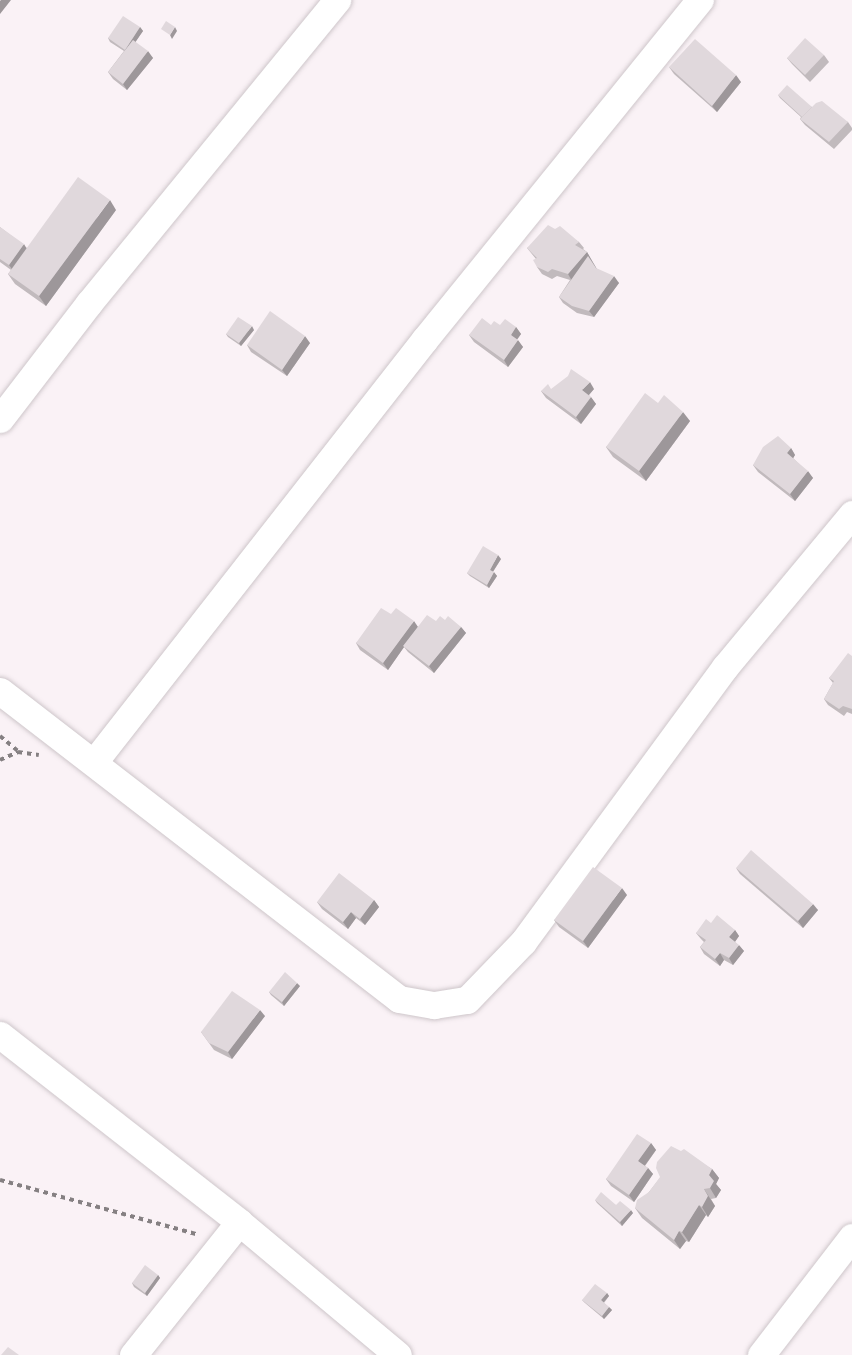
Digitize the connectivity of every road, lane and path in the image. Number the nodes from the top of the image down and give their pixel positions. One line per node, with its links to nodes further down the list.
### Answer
1 (338, 0): 3 (street)
2 (700, 0): 8 (street)
3 (0, 419)
4 (852, 514): 8 (street)
5 (0, 691): 8 (street)
6 (0, 736): 7 (path)
7 (18, 752)
8 (94, 762)
9 (0, 1035): 11 (street)
10 (0, 1180): 11 (path)
11 (232, 1232): 13 (street); 14 (street)
12 (852, 1237): 15 (street)
13 (133, 1355)
14 (398, 1355)
15 (761, 1355)

